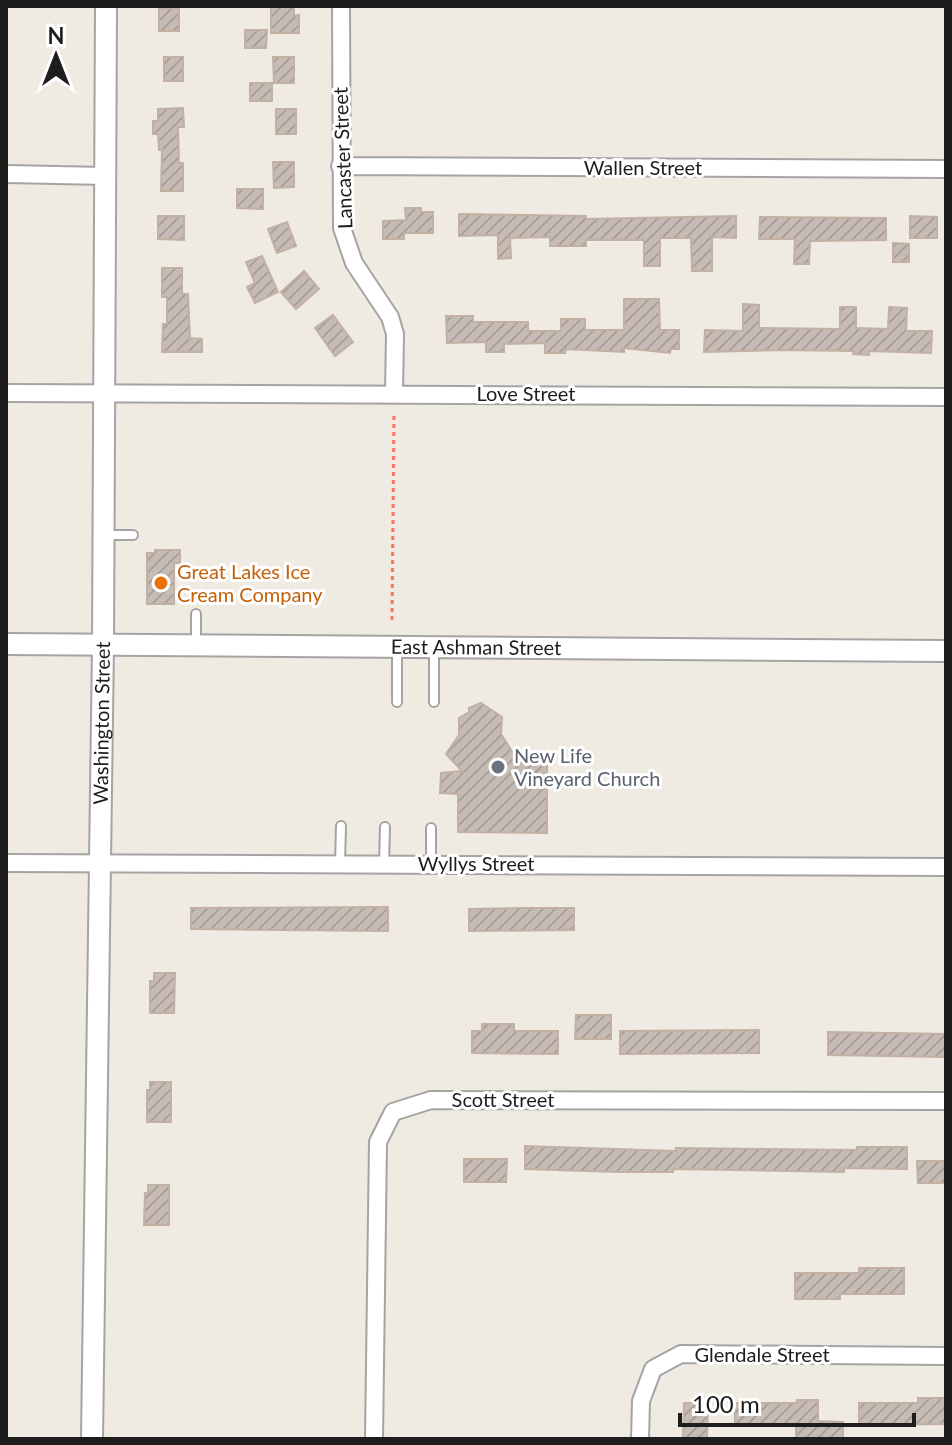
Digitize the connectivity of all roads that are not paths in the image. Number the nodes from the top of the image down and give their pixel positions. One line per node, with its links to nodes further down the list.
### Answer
1 (106, 6): 6 (street, Washington Street)
2 (341, 6): 3 (street, Lancaster Street)
3 (340, 166): 4 (street, Wallen Street); 9 (street, Lancaster Street)
4 (946, 169)
5 (6, 174): 6 (street)
6 (106, 176): 7 (street, Washington Street)
7 (105, 392): 8 (street, Love Street); 9 (street, Love Street); 11 (street, Washington Street)
8 (6, 393)
9 (394, 393): 10 (street, Love Street)
10 (946, 397)
11 (104, 535): 12 (lane); 15 (street, Washington Street)
12 (133, 535)
13 (196, 614): 16 (lane)
14 (6, 644): 15 (street, East Ashman Street)
15 (103, 645): 16 (street, East Ashman Street); 26 (street, Washington Street)
16 (196, 645): 17 (street, East Ashman Street)
17 (397, 647): 18 (street, East Ashman Street); 20 (lane)
18 (434, 647): 19 (street, East Ashman Street); 21 (lane)
19 (946, 651)
20 (397, 702)
21 (434, 702)
22 (341, 826): 27 (lane)
23 (385, 827): 28 (lane)
24 (431, 828): 29 (lane)
25 (6, 863): 26 (street, Wyllys Street)
26 (100, 863): 27 (street, Wyllys Street); 33 (street, Washington Street)
27 (340, 863): 28 (street, Wyllys Street)
28 (384, 863): 29 (street, Wyllys Street)
29 (431, 863): 30 (street, Wyllys Street)
30 (946, 867)
31 (946, 1101): 34 (street, Scott Street)
32 (946, 1356): 35 (street, Glendale Street)
33 (92, 1439)
34 (374, 1439)
35 (640, 1439)

